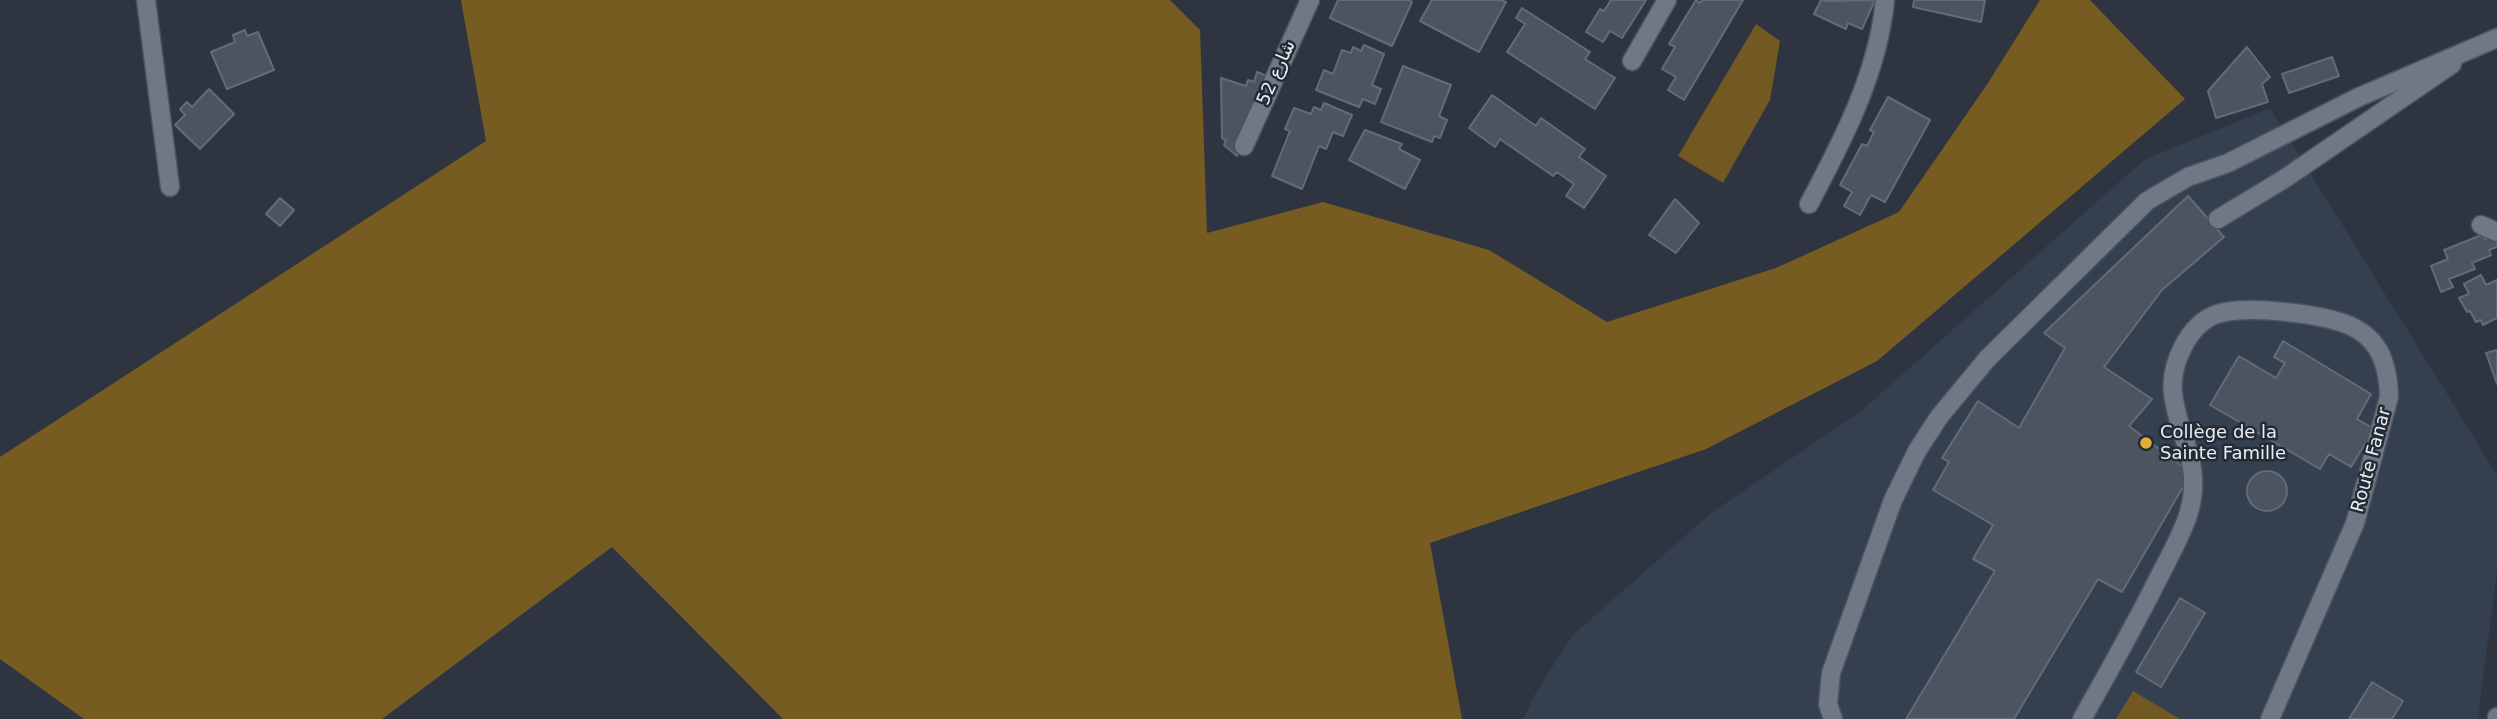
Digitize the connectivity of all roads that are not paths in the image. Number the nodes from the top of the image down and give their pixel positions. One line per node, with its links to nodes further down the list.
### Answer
1 (146, 0): 8 (street)
2 (1309, 0): 7 (street, شارع 52)
3 (1667, 0): 6 (street)
4 (1885, 0): 9 (street)
5 (2489, 40): 10 (street); 11 (street)
6 (1632, 61)
7 (1244, 146)
8 (170, 187)
9 (1809, 204)
10 (2218, 219)
11 (1833, 719)
12 (2082, 719): 13 (street, Route Fanar)
13 (2270, 719)

